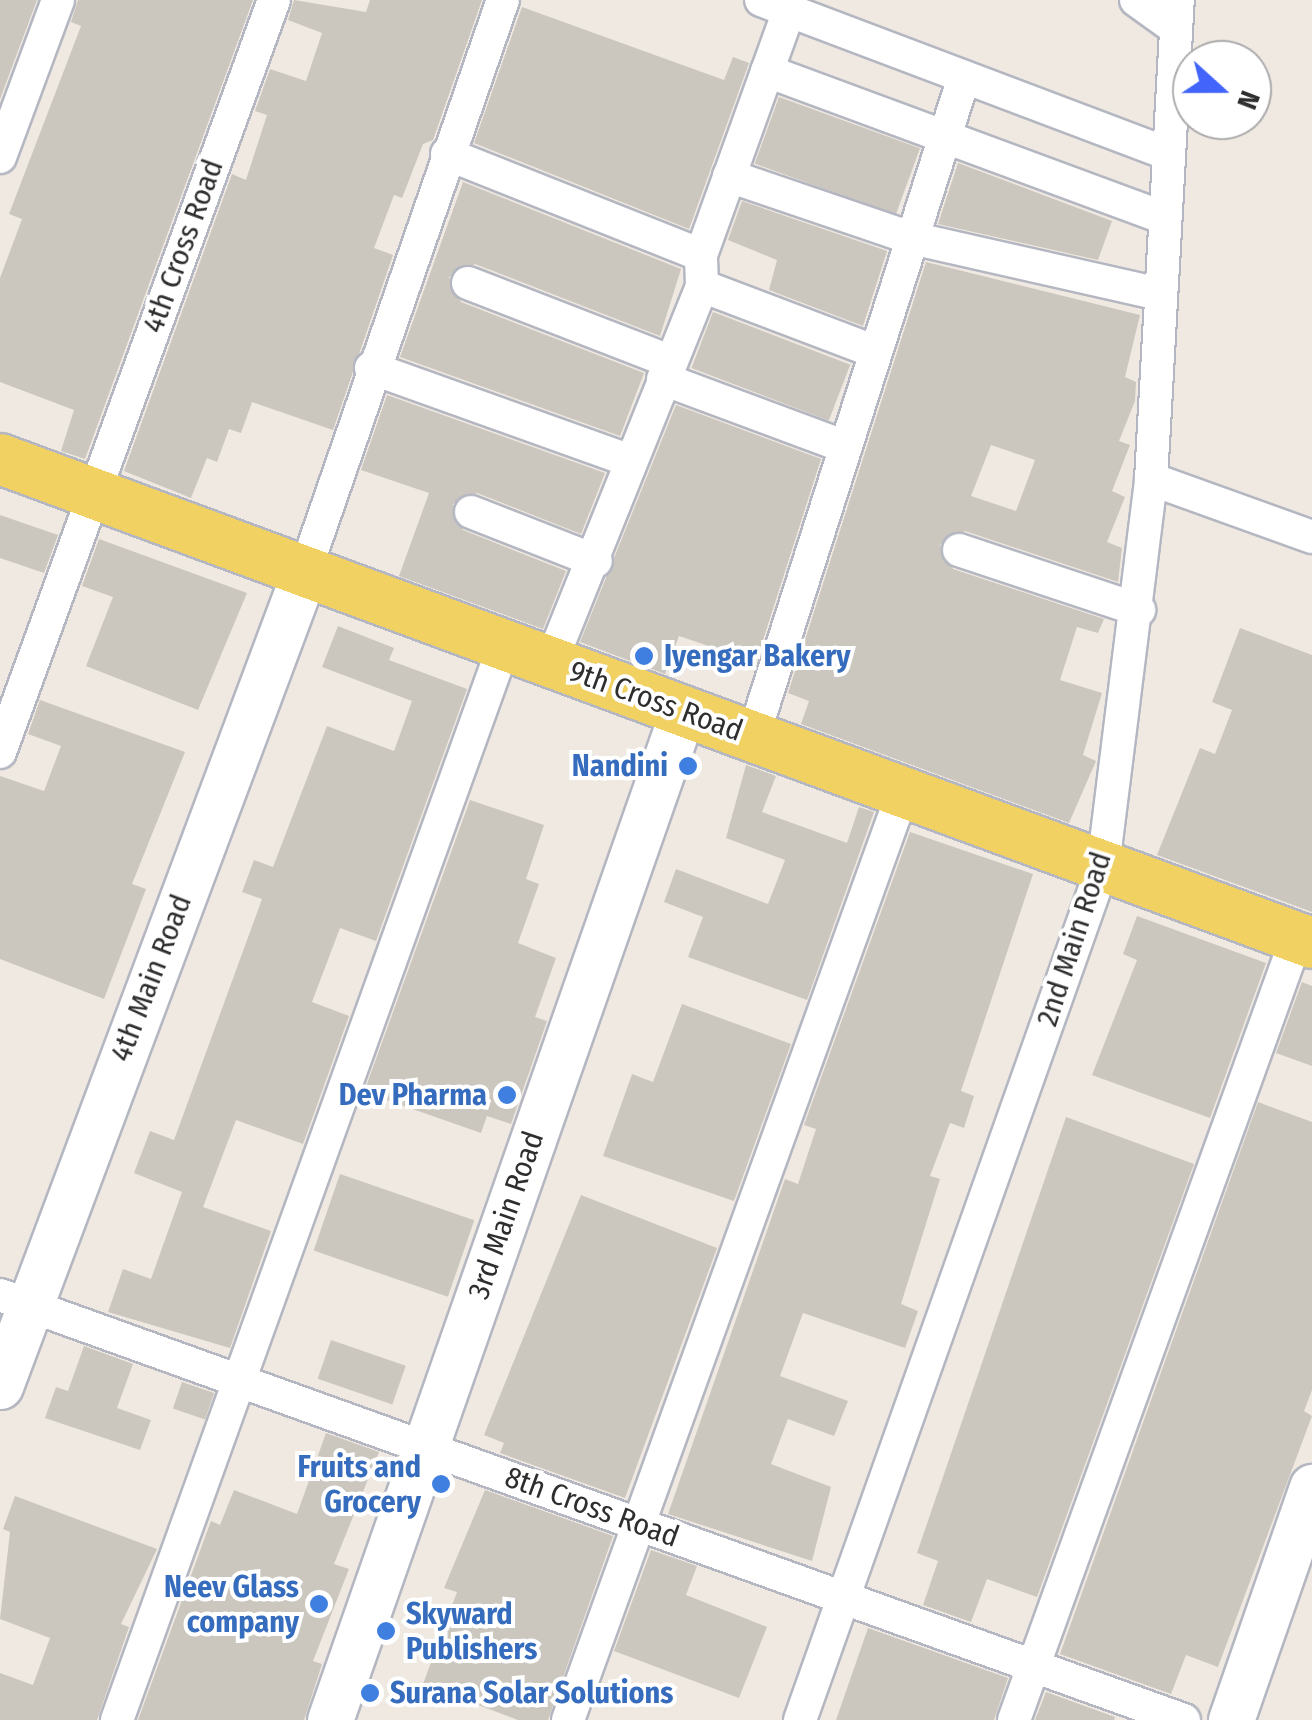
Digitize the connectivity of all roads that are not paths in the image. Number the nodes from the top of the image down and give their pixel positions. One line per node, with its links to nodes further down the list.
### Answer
1 (58, 0): 12 (street)
2 (274, 0): 26 (street, 4th Cross Road)
3 (503, 0): 11 (street)
4 (1136, 0): 6 (street)
5 (775, 5): 7 (street); 8 (street)
6 (1176, 14): 10 (street, 2nd Main Road)
7 (768, 71): 9 (street); 13 (street)
8 (964, 76): 9 (street); 10 (street)
9 (944, 138): 14 (street); 15 (street)
10 (1164, 152): 14 (street, 2nd Main Road)
11 (447, 154): 16 (street); 20 (street)
12 (0, 158)
13 (730, 176): 15 (street); 16 (street)
14 (1162, 217): 18 (street, 2nd Main Road)
15 (911, 238): 18 (street); 19 (street)
16 (701, 270): 19 (street); 21 (street)
17 (468, 283): 21 (street)
18 (1159, 294): 25 (street, 2nd Main Road)
19 (876, 352): 22 (street)
20 (371, 368): 24 (street); 31 (street)
21 (665, 369): 22 (street); 24 (street)
22 (846, 448): 36 (street)
23 (0, 459): 26 (main road, 9th Cross Road)
24 (631, 460): 30 (street)
25 (1151, 479): 28 (street); 32 (street, 2nd Main Road)
26 (92, 493): 31 (main road, 9th Cross Road); 37 (street, 4th Cross Road)
27 (471, 512): 30 (street)
28 (1312, 537)
29 (959, 550): 32 (street)
30 (596, 561): 34 (street)
31 (305, 571): 33 (main road, 9th Cross Road); 41 (street, 4th Main Road)
32 (1139, 610): 39 (street, 2nd Main Road)
33 (504, 645): 34 (main road, 9th Cross Road); 42 (street)
34 (551, 662): 35 (main road, 9th Cross Road)
35 (683, 711): 36 (main road, 9th Cross Road); 44 (street, 3rd Main Road)
36 (753, 737): 38 (main road, 9th Cross Road)
37 (0, 752)
38 (904, 792): 39 (main road, 9th Cross Road); 46 (street)
39 (1103, 866): 40 (main road, 9th Cross Road); 47 (street, 2nd Main Road)
40 (1304, 940): 48 (street)
41 (14, 1300): 42 (street, 8th Cross Road); 43 (street, 4th Main Road)
42 (238, 1380): 44 (street, 8th Cross Road); 49 (street)
43 (0, 1386)
44 (424, 1447): 46 (street, 8th Cross Road); 50 (street, 3rd Main Road)
45 (1312, 1487): 55 (street)
46 (638, 1524): 47 (street, 8th Cross Road); 51 (street)
47 (844, 1598): 48 (street, 8th Cross Road); 52 (street, 2nd Main Road)
48 (1034, 1666): 53 (street); 54 (street, 8th Cross Road)
49 (117, 1720)
50 (330, 1720)
51 (568, 1720)
52 (800, 1720)
53 (1014, 1720)
54 (1184, 1720)
55 (1231, 1720)

